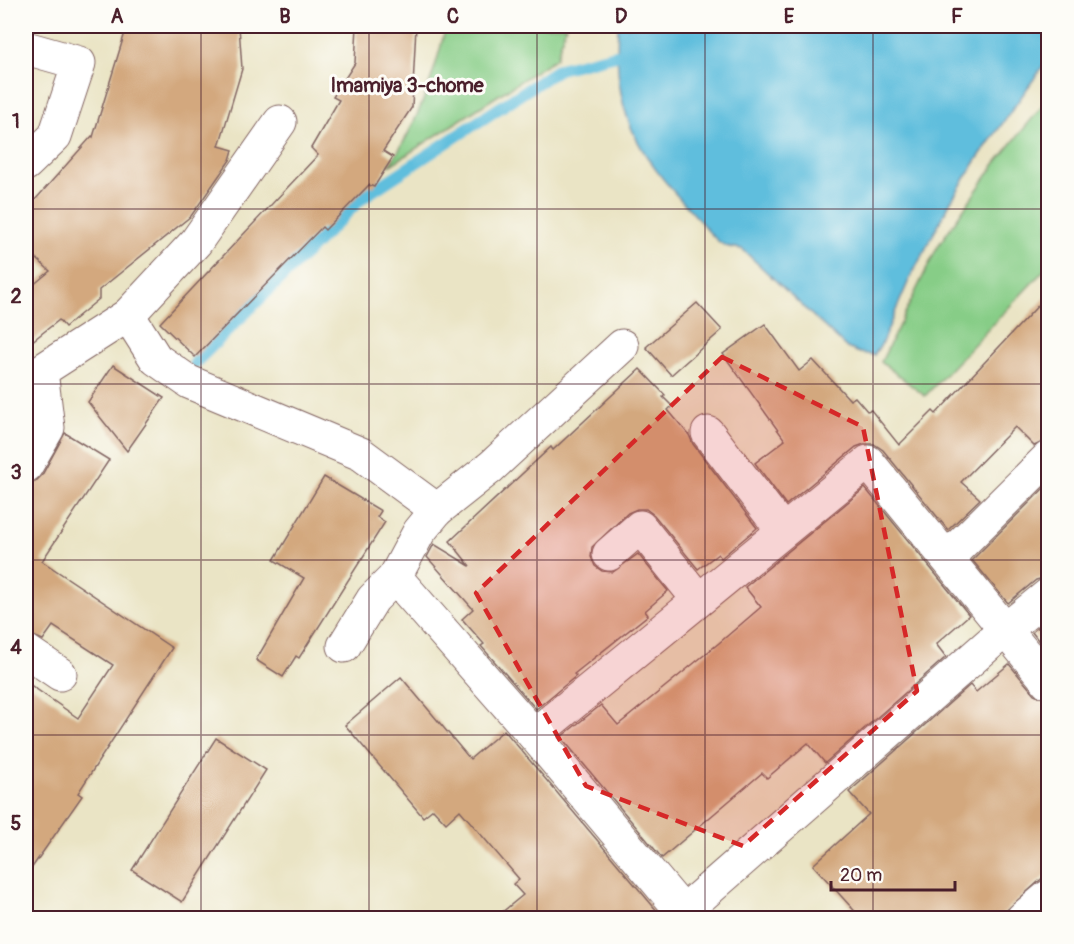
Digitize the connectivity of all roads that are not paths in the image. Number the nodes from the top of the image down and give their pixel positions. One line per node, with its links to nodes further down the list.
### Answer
1 (26, 48): 3 (street)
2 (280, 122): 4 (street)
3 (26, 164)
4 (128, 315): 6 (street); 10 (street)
5 (622, 346): 10 (street)
6 (33, 368): 9 (street)
7 (708, 433): 11 (street)
8 (1048, 458): 13 (street)
9 (26, 466)
10 (437, 510): 14 (street)
11 (783, 531): 13 (street); 16 (street)
12 (609, 554): 16 (street)
13 (947, 558): 17 (street)
14 (395, 577): 18 (street); 22 (street)
15 (1048, 595): 17 (street)
16 (698, 599): 22 (street)
17 (1005, 630): 21 (street); 24 (street)
18 (344, 646)
19 (26, 651): 20 (street)
20 (60, 674)
21 (1048, 682)
22 (534, 735): 24 (street)
23 (1048, 897): 25 (street)
24 (680, 915)
25 (1023, 918)

